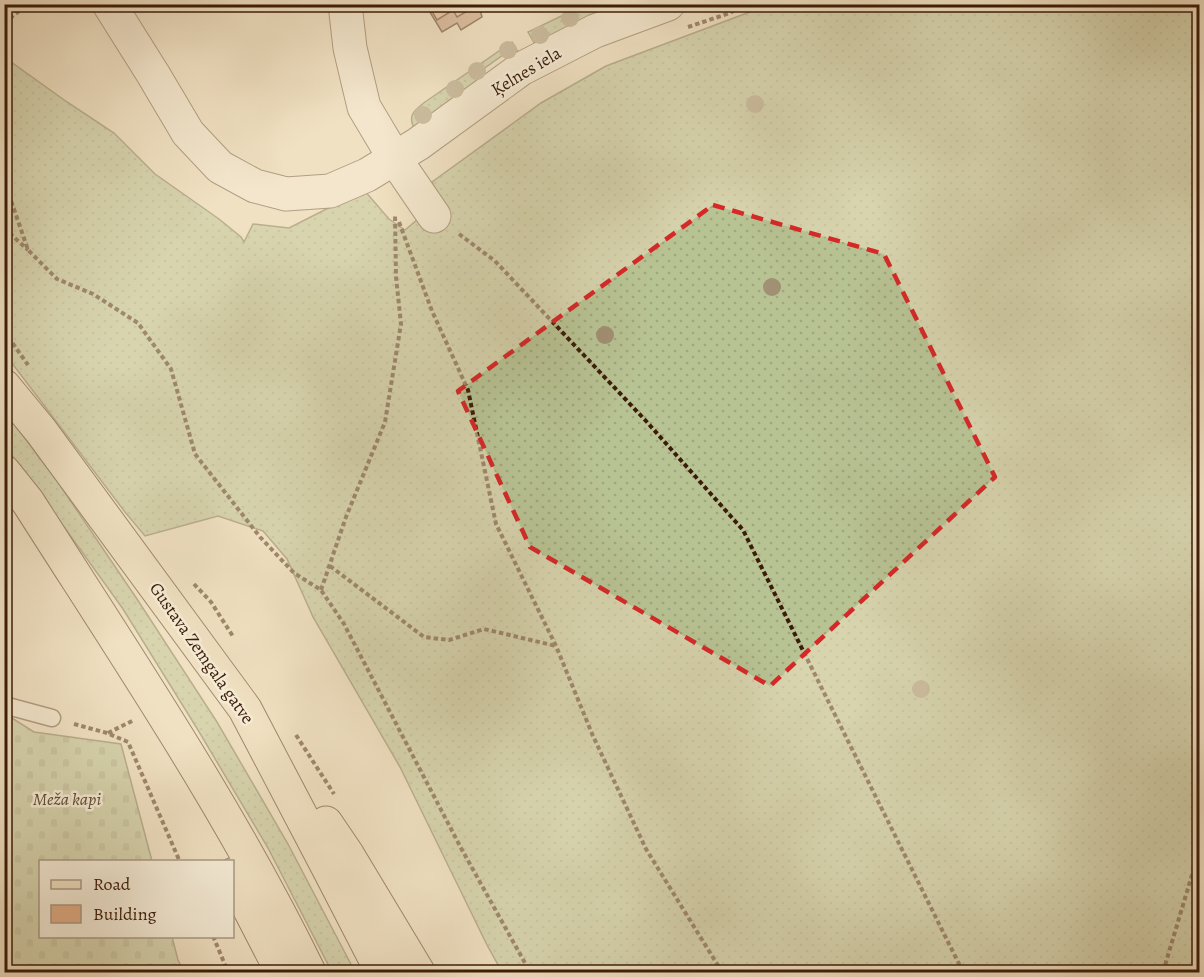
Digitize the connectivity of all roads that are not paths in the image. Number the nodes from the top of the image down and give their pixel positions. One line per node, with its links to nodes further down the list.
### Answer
1 (109, 4): 4 (street, Ķelnes iela)
2 (345, 4): 4 (street)
3 (677, 16): 4 (street, Ķelnes iela)
4 (395, 159): 5 (street)
5 (434, 216)
6 (4, 386): 10 (main road, Gustava Zemgala gatve)
7 (4, 472): 9 (main road)
8 (4, 705): 11 (lane)
9 (159, 708): 12 (main road); 15 (main road)
10 (245, 709): 16 (main road, Gustava Zemgala gatve); 17 (main road)
11 (52, 718)
12 (226, 860)
13 (234, 879): 14 (main road)
14 (282, 972)
15 (309, 972)
16 (382, 972)
17 (418, 972)

